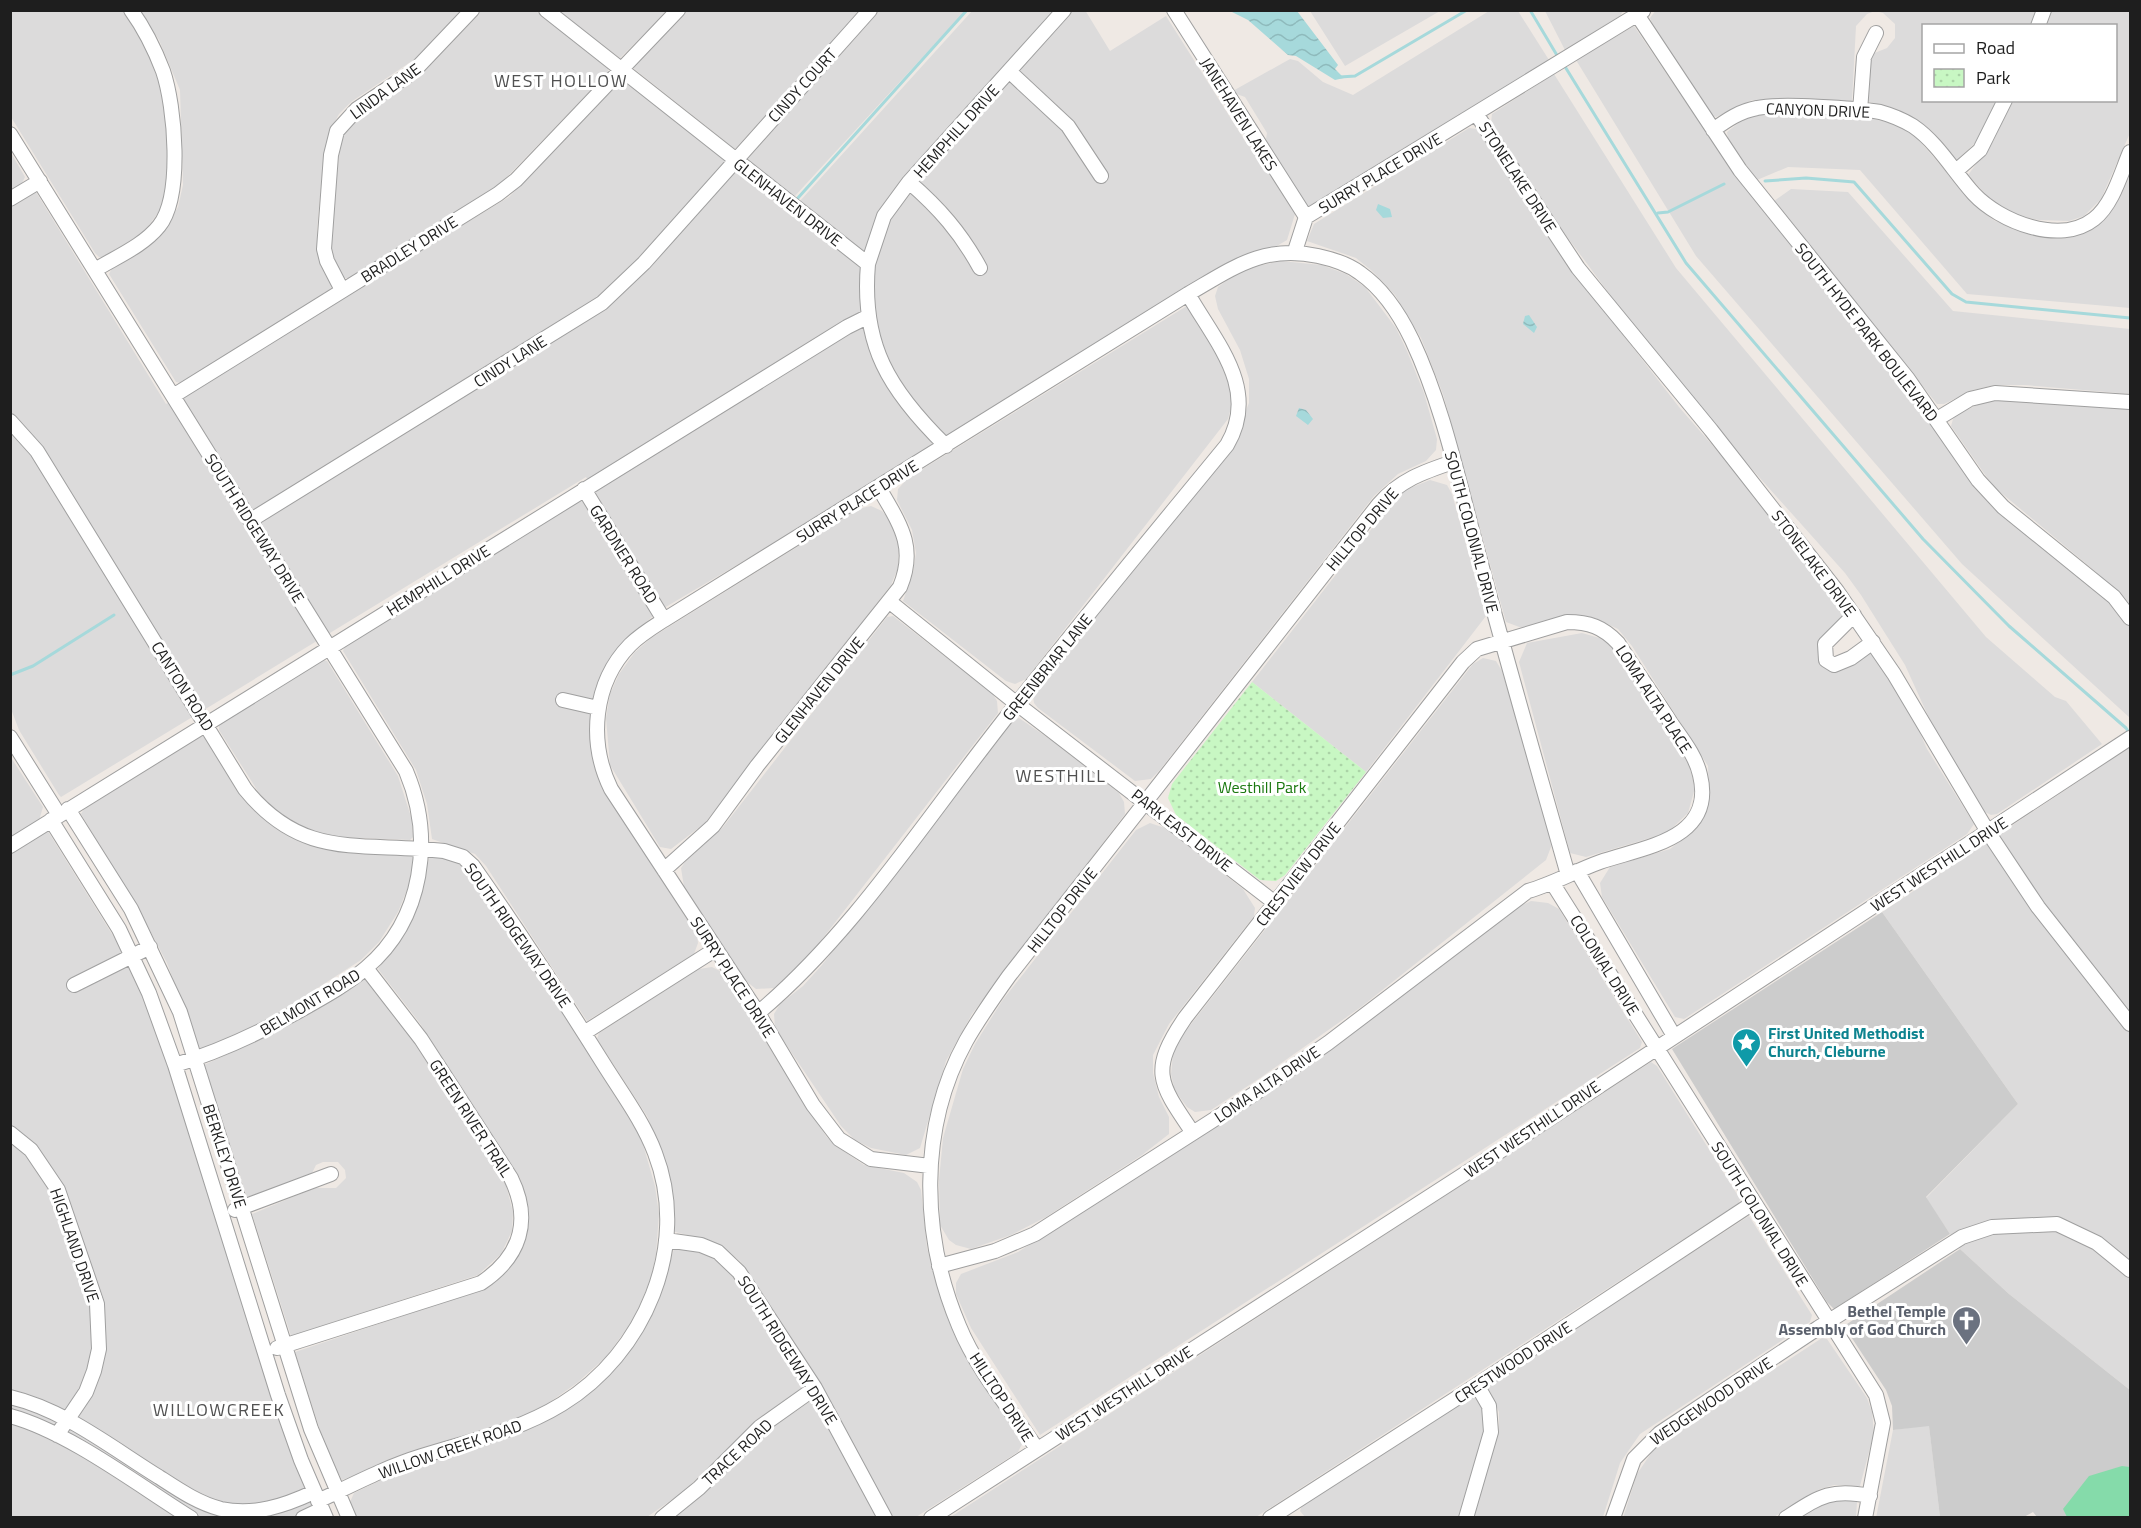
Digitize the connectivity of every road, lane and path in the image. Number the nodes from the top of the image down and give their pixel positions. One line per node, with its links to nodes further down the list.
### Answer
1 (131, 10): 28 (street)
2 (472, 10): 29 (street, LINDA LANE)
3 (546, 10): 10 (street, GLENHAVEN DRIVE)
4 (678, 10): 10 (street, BRADLEY DRIVE)
5 (870, 10): 18 (street, CINDY COURT)
6 (1064, 10): 11 (street, HEMPHILL DRIVE)
7 (1174, 10): 24 (street, JANEHAVEN LAKES)
8 (1638, 12): 14 (street, SURRY PLACE DRIVE); 15 (street, SOUTH HYDE PARK BOULEVARD)
9 (1876, 33): 13 (street)
10 (621, 71): 18 (street, GLENHAVEN DRIVE); 29 (street, BRADLEY DRIVE)
11 (1010, 72): 20 (street); 22 (street, HEMPHILL DRIVE)
12 (2004, 102): 19 (street)
13 (1860, 111): 15 (street, CANYON DRIVE); 19 (street, CANYON DRIVE)
14 (1477, 115): 24 (street, SURRY PLACE DRIVE); 42 (street, STONELAKE DRIVE)
15 (1713, 130): 34 (street, SOUTH HYDE PARK BOULEVARD)
16 (10, 134): 21 (street, SOUTH RIDGEWAY DRIVE)
17 (2130, 152): 19 (street, CANYON DRIVE)
18 (735, 160): 26 (street, GLENHAVEN DRIVE); 40 (street, CINDY LANE)
19 (1956, 171)
20 (1101, 176)
21 (40, 181): 23 (street); 28 (street, SOUTH RIDGEWAY DRIVE)
22 (909, 182): 26 (street, HEMPHILL DRIVE); 27 (street)
23 (10, 199)
24 (1306, 217): 25 (street, SURRY PLACE DRIVE)
25 (1295, 251): 30 (street, SURRY PLACE DRIVE); 37 (street, SOUTH COLONIAL DRIVE)
26 (868, 264): 31 (street)
27 (980, 268)
28 (95, 270): 32 (street, SOUTH RIDGEWAY DRIVE)
29 (342, 290): 32 (street, BRADLEY DRIVE)
30 (1188, 294): 36 (street, SURRY PLACE DRIVE); 49 (street, GREENBRIAR LANE)
31 (867, 317): 36 (street); 39 (street, HEMPHILL DRIVE)
32 (173, 396): 40 (street, SOUTH RIDGEWAY DRIVE)
33 (2130, 402): 34 (street)
34 (1937, 418): 43 (street, SOUTH HYDE PARK BOULEVARD)
35 (10, 422): 51 (street, CANTON ROAD)
36 (946, 446): 38 (street, SURRY PLACE DRIVE)
37 (1453, 462): 45 (street, SOUTH COLONIAL DRIVE); 55 (street, HILLTOP DRIVE)
38 (879, 488): 41 (street, GLENHAVEN DRIVE); 44 (street, SURRY PLACE DRIVE)
39 (584, 489): 44 (street, GARDNER ROAD); 47 (street, HEMPHILL DRIVE)
40 (251, 520): 47 (street, SOUTH RIDGEWAY DRIVE)
41 (890, 602): 49 (street, PARK EAST DRIVE); 60 (street, GLENHAVEN DRIVE)
42 (1854, 615): 46 (street, STONELAKE DRIVE); 46 (street)
43 (2130, 618)
44 (664, 620): 50 (street, SURRY PLACE DRIVE)
45 (1502, 641): 61 (street, SOUTH COLONIAL DRIVE); 61 (street, LOMA ALTA PLACE); 63 (street, CRESTVIEW DRIVE)
46 (1873, 642): 57 (street, STONELAKE DRIVE)
47 (329, 647): 51 (street, HEMPHILL DRIVE); 59 (street, SOUTH RIDGEWAY DRIVE)
48 (563, 700): 50 (street)
49 (1017, 704): 55 (street, PARK EAST DRIVE); 69 (street, GREENBRIAR LANE)
50 (598, 708): 60 (street, SURRY PLACE DRIVE)
51 (205, 722): 56 (street, HEMPHILL DRIVE); 59 (street, CANTON ROAD)
52 (10, 736): 54 (street, BERKLEY DRIVE)
53 (2130, 739): 57 (street, WEST WESTHILL DRIVE)
54 (14, 754): 56 (street, BERKLEY DRIVE)
55 (1147, 802): 63 (street, PARK EAST DRIVE); 78 (street, HILLTOP DRIVE)
56 (59, 815): 58 (street, HEMPHILL DRIVE); 64 (street, BERKLEY DRIVE); 66 (street, BERKLEY DRIVE)
57 (1988, 832): 70 (street, STONELAKE DRIVE); 72 (street, WEST WESTHILL DRIVE)
58 (10, 846)
59 (422, 848): 67 (street, BELMONT ROAD); 71 (street, SOUTH RIDGEWAY DRIVE)
60 (664, 870): 65 (street, SURRY PLACE DRIVE)
61 (1573, 873): 62 (street, LOMA ALTA DRIVE); 72 (street, COLONIAL DRIVE)
62 (1553, 884): 73 (street, COLONIAL DRIVE); 77 (street, LOMA ALTA DRIVE)
63 (1275, 903): 77 (street, CRESTVIEW DRIVE)
64 (150, 947): 66 (street); 74 (street, BERKLEY DRIVE)
65 (716, 949): 69 (street, SURRY PLACE DRIVE); 71 (street)
66 (132, 956): 68 (street); 75 (street, BERKLEY DRIVE)
67 (366, 968): 74 (street, BELMONT ROAD); 87 (street, GREEN RIVER TRAIL)
68 (74, 985)
69 (758, 1013): 78 (street, SURRY PLACE DRIVE)
70 (2130, 1024)
71 (584, 1033): 83 (street, SOUTH RIDGEWAY DRIVE)
72 (1674, 1036): 73 (street, WEST WESTHILL DRIVE)
73 (1656, 1047): 80 (street, SOUTH COLONIAL DRIVE); 95 (street, WEST WESTHILL DRIVE)
74 (194, 1059): 75 (street, BELMONT ROAD); 81 (street, BERKLEY DRIVE)
75 (175, 1065): 82 (street, BERKLEY DRIVE)
76 (10, 1133): 93 (street, HIGHLAND DRIVE)
77 (1192, 1133): 84 (street, LOMA ALTA DRIVE)
78 (930, 1166): 84 (street, HILLTOP DRIVE)
79 (331, 1174): 81 (street)
80 (1754, 1203): 86 (street, SOUTH COLONIAL DRIVE); 89 (street, CRESTWOOD DRIVE)
81 (242, 1208): 82 (street); 87 (street, BERKLEY DRIVE)
82 (221, 1214): 88 (street, BERKLEY DRIVE)
83 (666, 1240): 90 (street, SOUTH RIDGEWAY DRIVE); 96 (street, WILLOW CREEK ROAD)
84 (939, 1266): 95 (street, HILLTOP DRIVE)
85 (2130, 1270): 86 (street, WEDGEWOOD DRIVE)
86 (1828, 1322): 97 (street, SOUTH COLONIAL DRIVE); 108 (street, WEDGEWOOD DRIVE)
87 (285, 1346): 88 (street, GREEN RIVER TRAIL); 96 (street, BERKLEY DRIVE)
88 (266, 1352): 98 (street, BERKLEY DRIVE)
89 (1477, 1385): 99 (street, CRESTWOOD DRIVE); 107 (street)
90 (815, 1388): 103 (street, TRACE ROAD); 104 (street, SOUTH RIDGEWAY DRIVE)
91 (10, 1397): 93 (street, WILLOW CREEK ROAD)
92 (10, 1416): 94 (street)
93 (67, 1419): 94 (street, HIGHLAND DRIVE); 98 (street, WILLOW CREEK ROAD)
94 (57, 1435): 100 (street)
95 (1037, 1449): 105 (street, WEST WESTHILL DRIVE)
96 (336, 1492): 98 (street, WILLOW CREEK ROAD); 102 (street, BERKLEY DRIVE)
97 (1870, 1497): 109 (street); 110 (street, SOUTH COLONIAL DRIVE)
98 (320, 1505): 101 (street, WILLOW CREEK ROAD)
99 (1292, 1512): 106 (street, CRESTWOOD DRIVE)
100 (191, 1518)
101 (303, 1518)
102 (349, 1518)
103 (662, 1518)
104 (885, 1518)
105 (932, 1518)
106 (1270, 1518)
107 (1466, 1518)
108 (1612, 1518)
109 (1786, 1518)
110 (1865, 1518)

